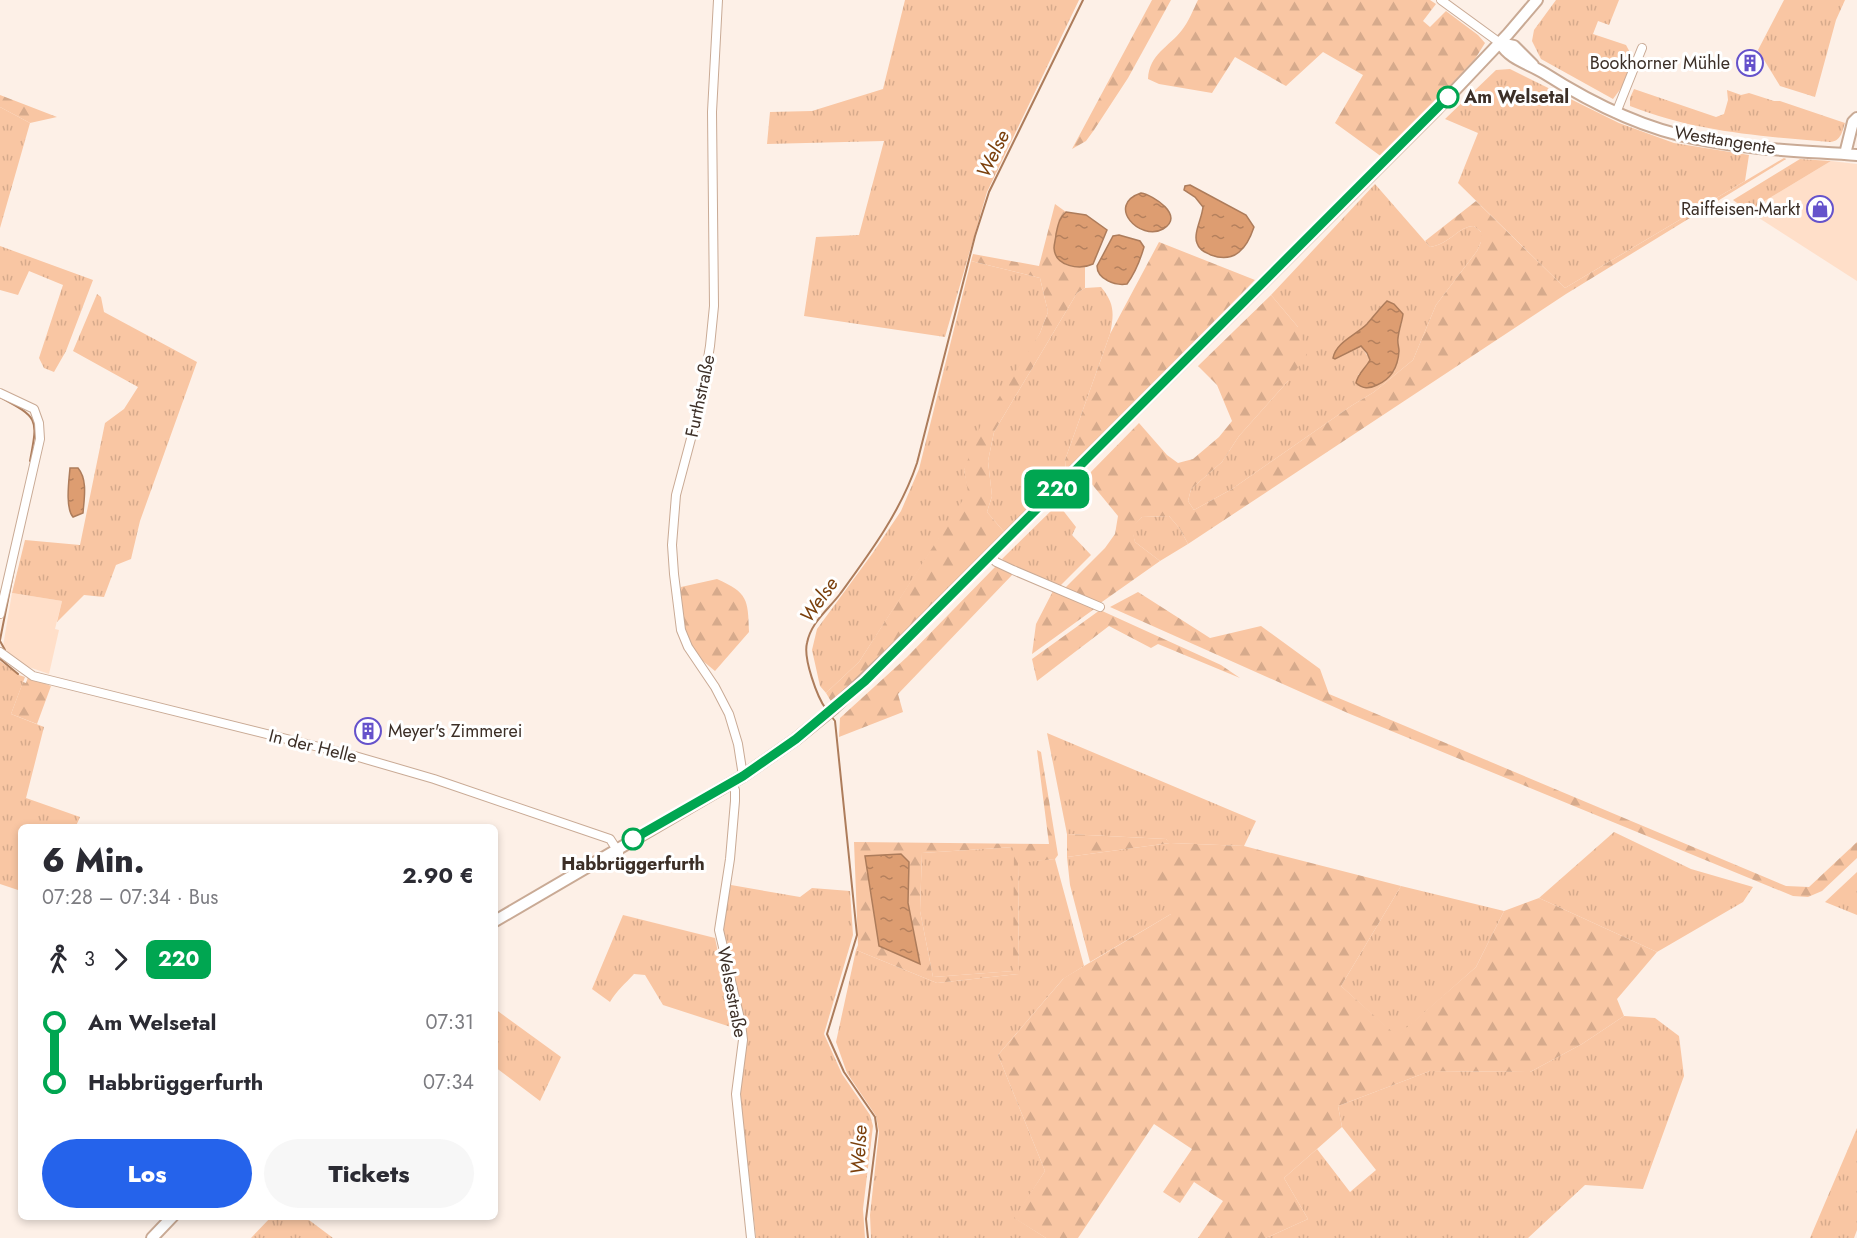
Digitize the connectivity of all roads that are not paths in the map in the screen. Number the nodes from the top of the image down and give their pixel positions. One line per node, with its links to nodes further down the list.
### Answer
1 (718, 0): 15 (street, Furthstraße)
2 (1441, 0): 4 (street)
3 (1537, 0): 4 (street)
4 (1500, 43): 6 (street, Westtangente); 11 (street)
5 (1642, 48): 6 (street)
6 (1616, 113): 8 (street, Westtangente)
7 (1857, 117): 8 (street)
8 (1845, 154): 9 (street, Westtangente)
9 (1857, 155)
10 (0, 393): 13 (street)
11 (990, 556): 12 (street); 15 (street)
12 (1100, 607)
13 (0, 614)
14 (0, 652): 17 (street, In der Helle)
15 (743, 776): 16 (street)
16 (731, 783): 17 (street); 21 (street, Welsestraße)
17 (618, 851): 18 (street)
18 (498, 919)
19 (169, 1220): 20 (street)
20 (152, 1238)
21 (752, 1238)

